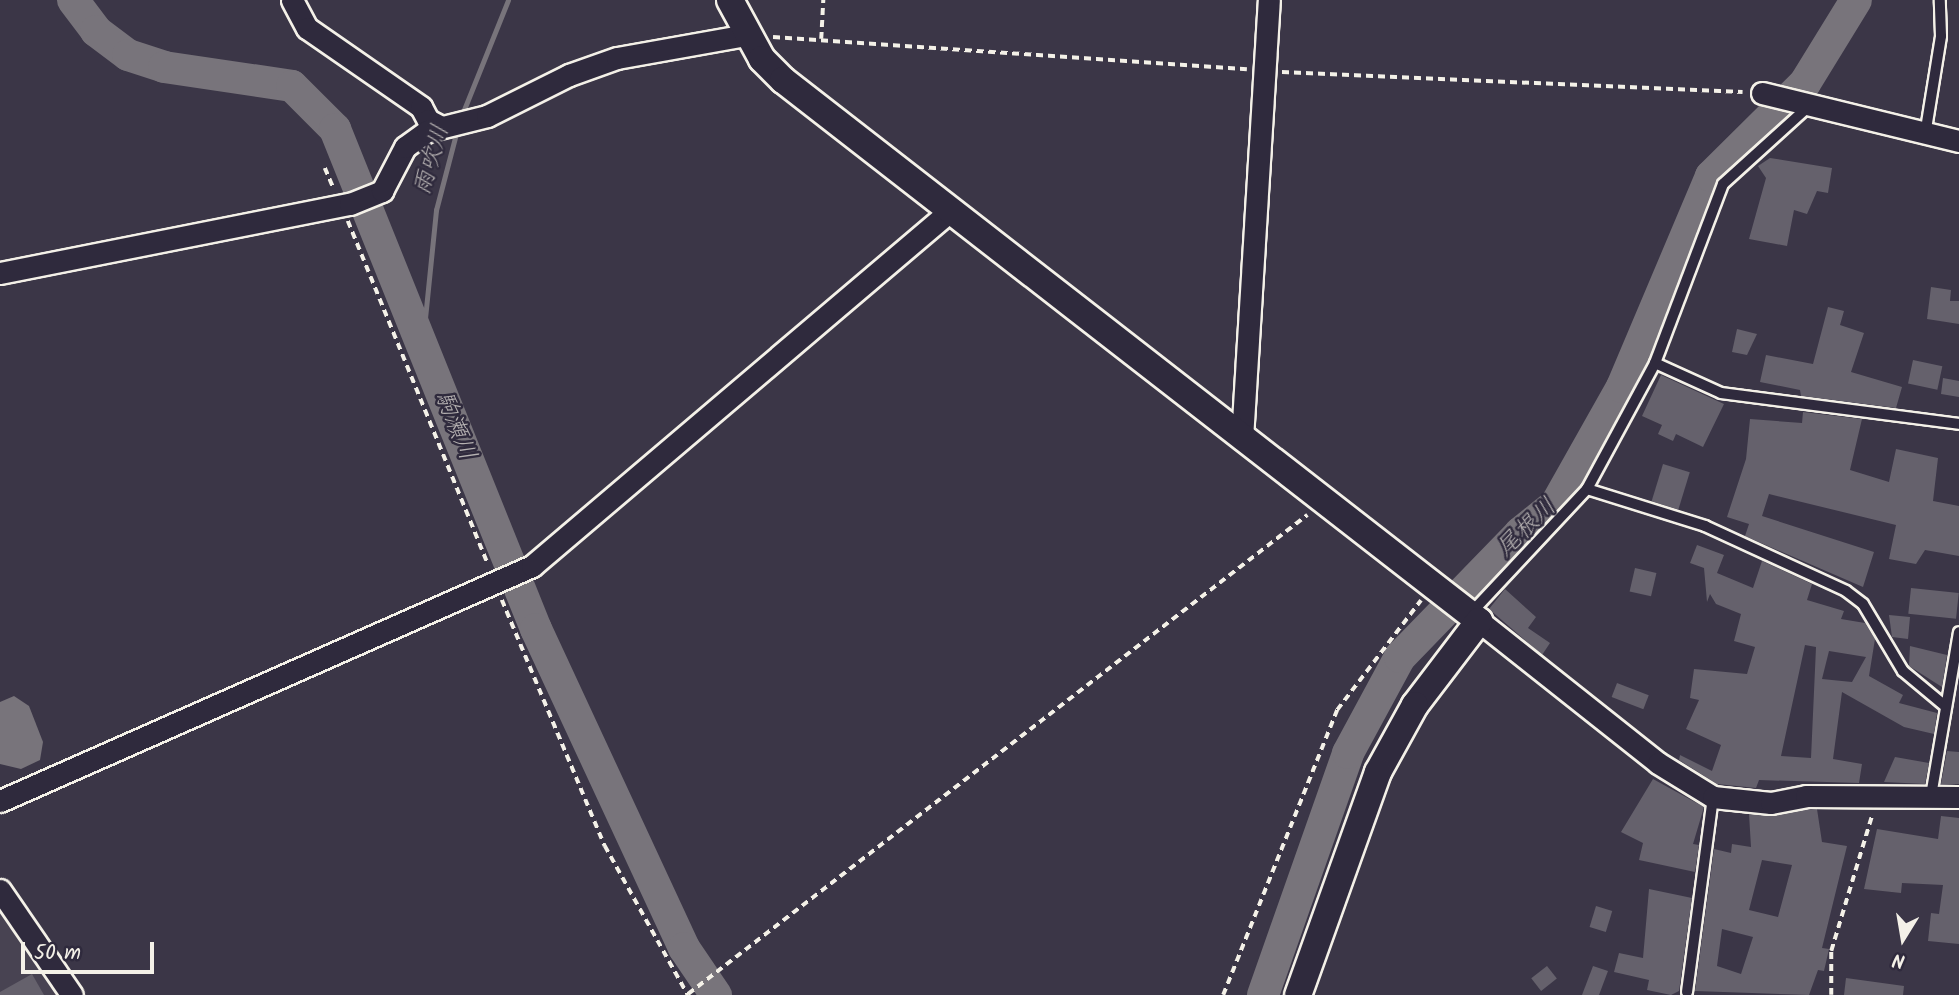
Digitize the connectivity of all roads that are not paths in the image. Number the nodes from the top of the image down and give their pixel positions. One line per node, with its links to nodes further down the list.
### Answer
1 (292, 0): 8 (street)
2 (730, 0): 5 (street)
3 (1269, 0): 15 (street)
4 (1940, 0): 9 (lane)
5 (746, 35): 8 (street); 11 (street)
6 (1762, 93): 7 (street)
7 (1811, 104): 9 (street); 13 (lane)
8 (452, 125): 12 (street)
9 (1926, 130): 10 (street)
10 (1959, 141)
11 (951, 210): 15 (street); 23 (street)
12 (0, 273)
13 (1655, 363): 14 (lane); 16 (lane)
14 (1959, 424)
15 (1242, 439): 17 (street)
16 (1587, 489): 17 (lane); 19 (lane)
17 (1470, 616): 21 (street); 27 (street)
18 (1959, 632): 19 (lane)
19 (1945, 706): 20 (lane)
20 (1931, 796): 21 (street); 22 (street)
21 (1713, 797): 25 (lane)
22 (1959, 797)
23 (0, 801)
24 (0, 890): 26 (street)
25 (1687, 994)
26 (72, 995)
27 (1298, 995)

